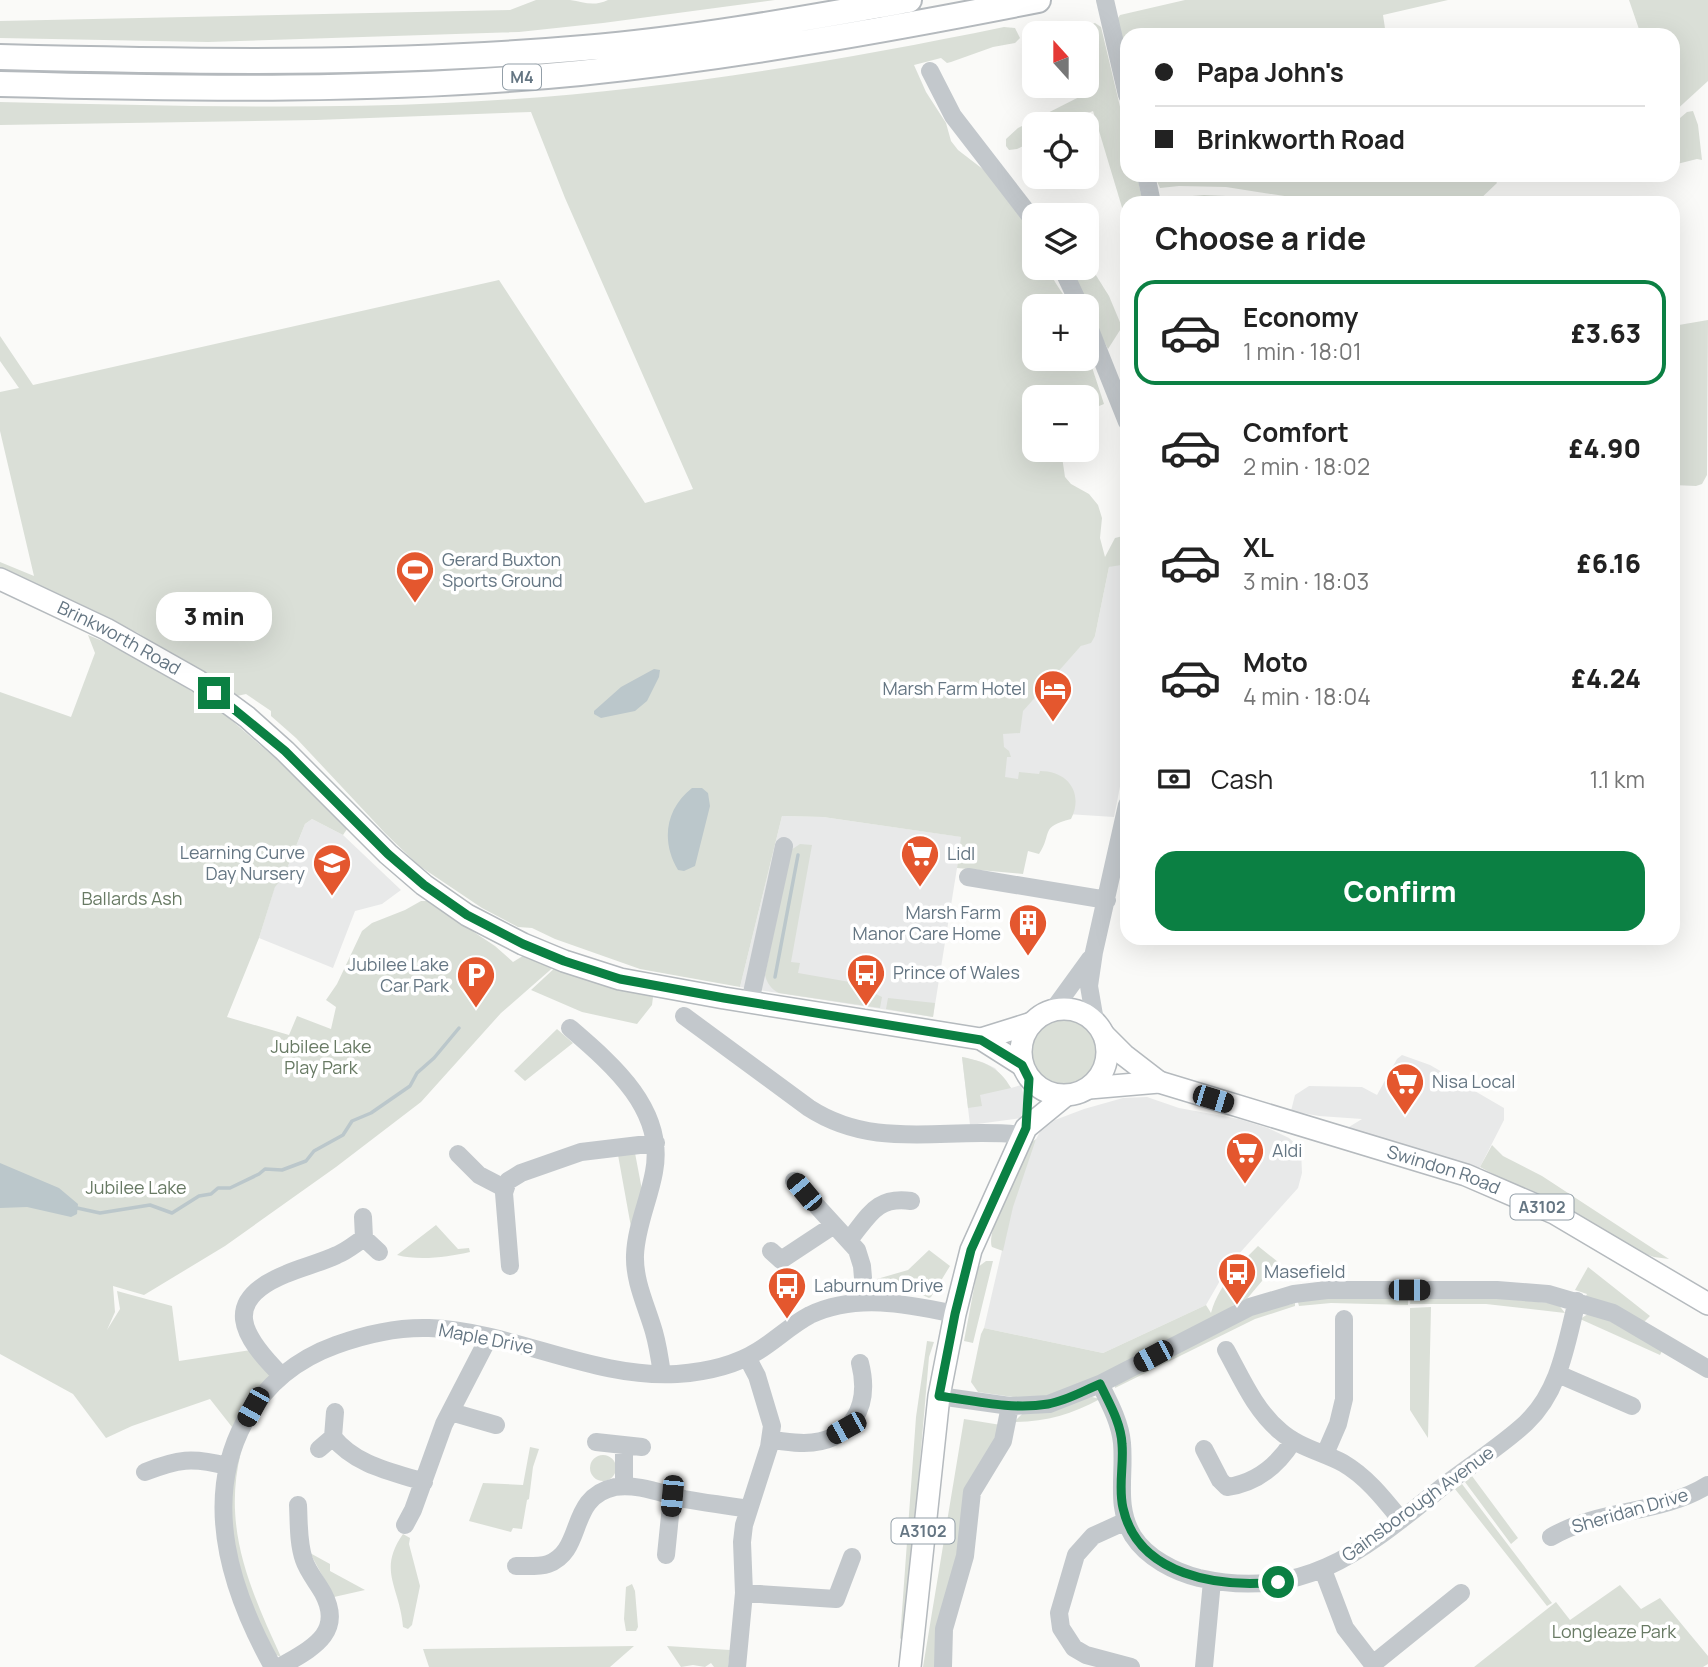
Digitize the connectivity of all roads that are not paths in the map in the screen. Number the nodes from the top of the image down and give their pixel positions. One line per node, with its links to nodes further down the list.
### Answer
1 (909, 0): 4 (highway, M4)
2 (1038, 0): 7 (highway, M4)
3 (1105, 0): 5 (street)
4 (0, 57)
5 (1120, 65)
6 (930, 71): 8 (street)
7 (0, 84)
8 (1022, 205)
9 (1099, 345): 10 (street)
10 (1120, 384)
11 (0, 579): 17 (main road, Brinkworth Road)
12 (1120, 839): 15 (street)
13 (784, 846): 17 (street)
14 (968, 877): 15 (street)
15 (1107, 900): 16 (street)
16 (1094, 951): 18 (street); 22 (street)
17 (750, 1002): 23 (main road, Brinkworth Road)
18 (1053, 1010): 21 (main road); 22 (main road, A3102)
19 (684, 1016): 28 (street)
20 (569, 1022): 29 (street)
21 (1032, 1023): 23 (main road); 24 (main road, A3102)
22 (1099, 1028): 25 (main road, Swindon Road / A3102); 26 (main road)
23 (981, 1040): 24 (main road)
24 (1026, 1072): 27 (main road); 28 (main road, A3102)
25 (1159, 1082): 26 (main road, Swindon Road / A3102); 43 (main road, Swindon Road / A3102)
26 (1089, 1088): 27 (main road, A3102)
27 (1065, 1096): 28 (main road, A3102)
28 (1024, 1132): 44 (main road, A3102)
29 (656, 1143): 32 (street); 51 (street)
30 (458, 1154): 32 (street)
31 (794, 1181): 35 (street)
32 (504, 1188): 40 (street)
33 (911, 1201): 37 (street)
34 (363, 1217): 36 (street)
35 (834, 1225): 37 (street); 38 (street)
36 (364, 1238): 39 (street); 53 (street)
37 (849, 1240): 42 (street)
38 (771, 1251)
39 (379, 1252)
40 (510, 1266)
41 (1577, 1301): 50 (street); 52 (street, Gainsborough Avenue); 54 (street)
42 (865, 1302): 44 (street, Maple Drive); 48 (street, Maple Drive)
43 (1708, 1304)
44 (955, 1314): 55 (main road, A3102)
45 (1344, 1320): 65 (street)
46 (489, 1337): 51 (street, Maple Drive); 53 (street, Maple Drive); 59 (street)
47 (1226, 1350): 62 (street)
48 (747, 1357): 51 (street, Maple Drive); 61 (street)
49 (866, 1368): 61 (street)
50 (1708, 1369)
51 (662, 1374)
52 (1558, 1374): 57 (street); 74 (street, Gainsborough Avenue)
53 (281, 1376): 66 (street, Maple Drive)
54 (1100, 1384): 56 (street); 75 (street, Gainsborough Avenue)
55 (939, 1396): 56 (street); 89 (main road, A3102)
56 (1010, 1406): 90 (street)
57 (1632, 1406)
58 (335, 1412): 68 (street)
59 (451, 1412): 60 (street); 68 (street)
60 (496, 1425)
61 (771, 1440): 73 (street)
62 (1293, 1441): 64 (street); 65 (street)
63 (596, 1443): 70 (street)
64 (1204, 1450)
65 (1325, 1454): 74 (street)
66 (227, 1465): 67 (street); 87 (street, Maple Drive)
67 (145, 1472)
68 (424, 1482): 76 (street)
69 (1708, 1485): 77 (street, Sheridan Drive)
70 (624, 1486): 71 (street); 80 (street)
71 (672, 1496): 73 (street); 78 (street)
72 (297, 1505): 88 (street)
73 (748, 1509): 83 (street)
74 (1401, 1520): 81 (street, Gainsborough Avenue)
75 (1126, 1521): 82 (street, Gainsborough Avenue); 91 (street)
76 (405, 1525)
77 (1551, 1537)
78 (666, 1555)
79 (852, 1557): 83 (street)
80 (516, 1566)
81 (1323, 1570): 82 (street, Gainsborough Avenue); 86 (street)
82 (1212, 1581): 92 (street)
83 (744, 1593): 85 (street)
84 (1461, 1593): 86 (street)
85 (738, 1660)
86 (1374, 1666)
87 (273, 1667)
88 (280, 1667)
89 (910, 1667)
90 (943, 1667)
91 (1131, 1667)
92 (1204, 1667)

